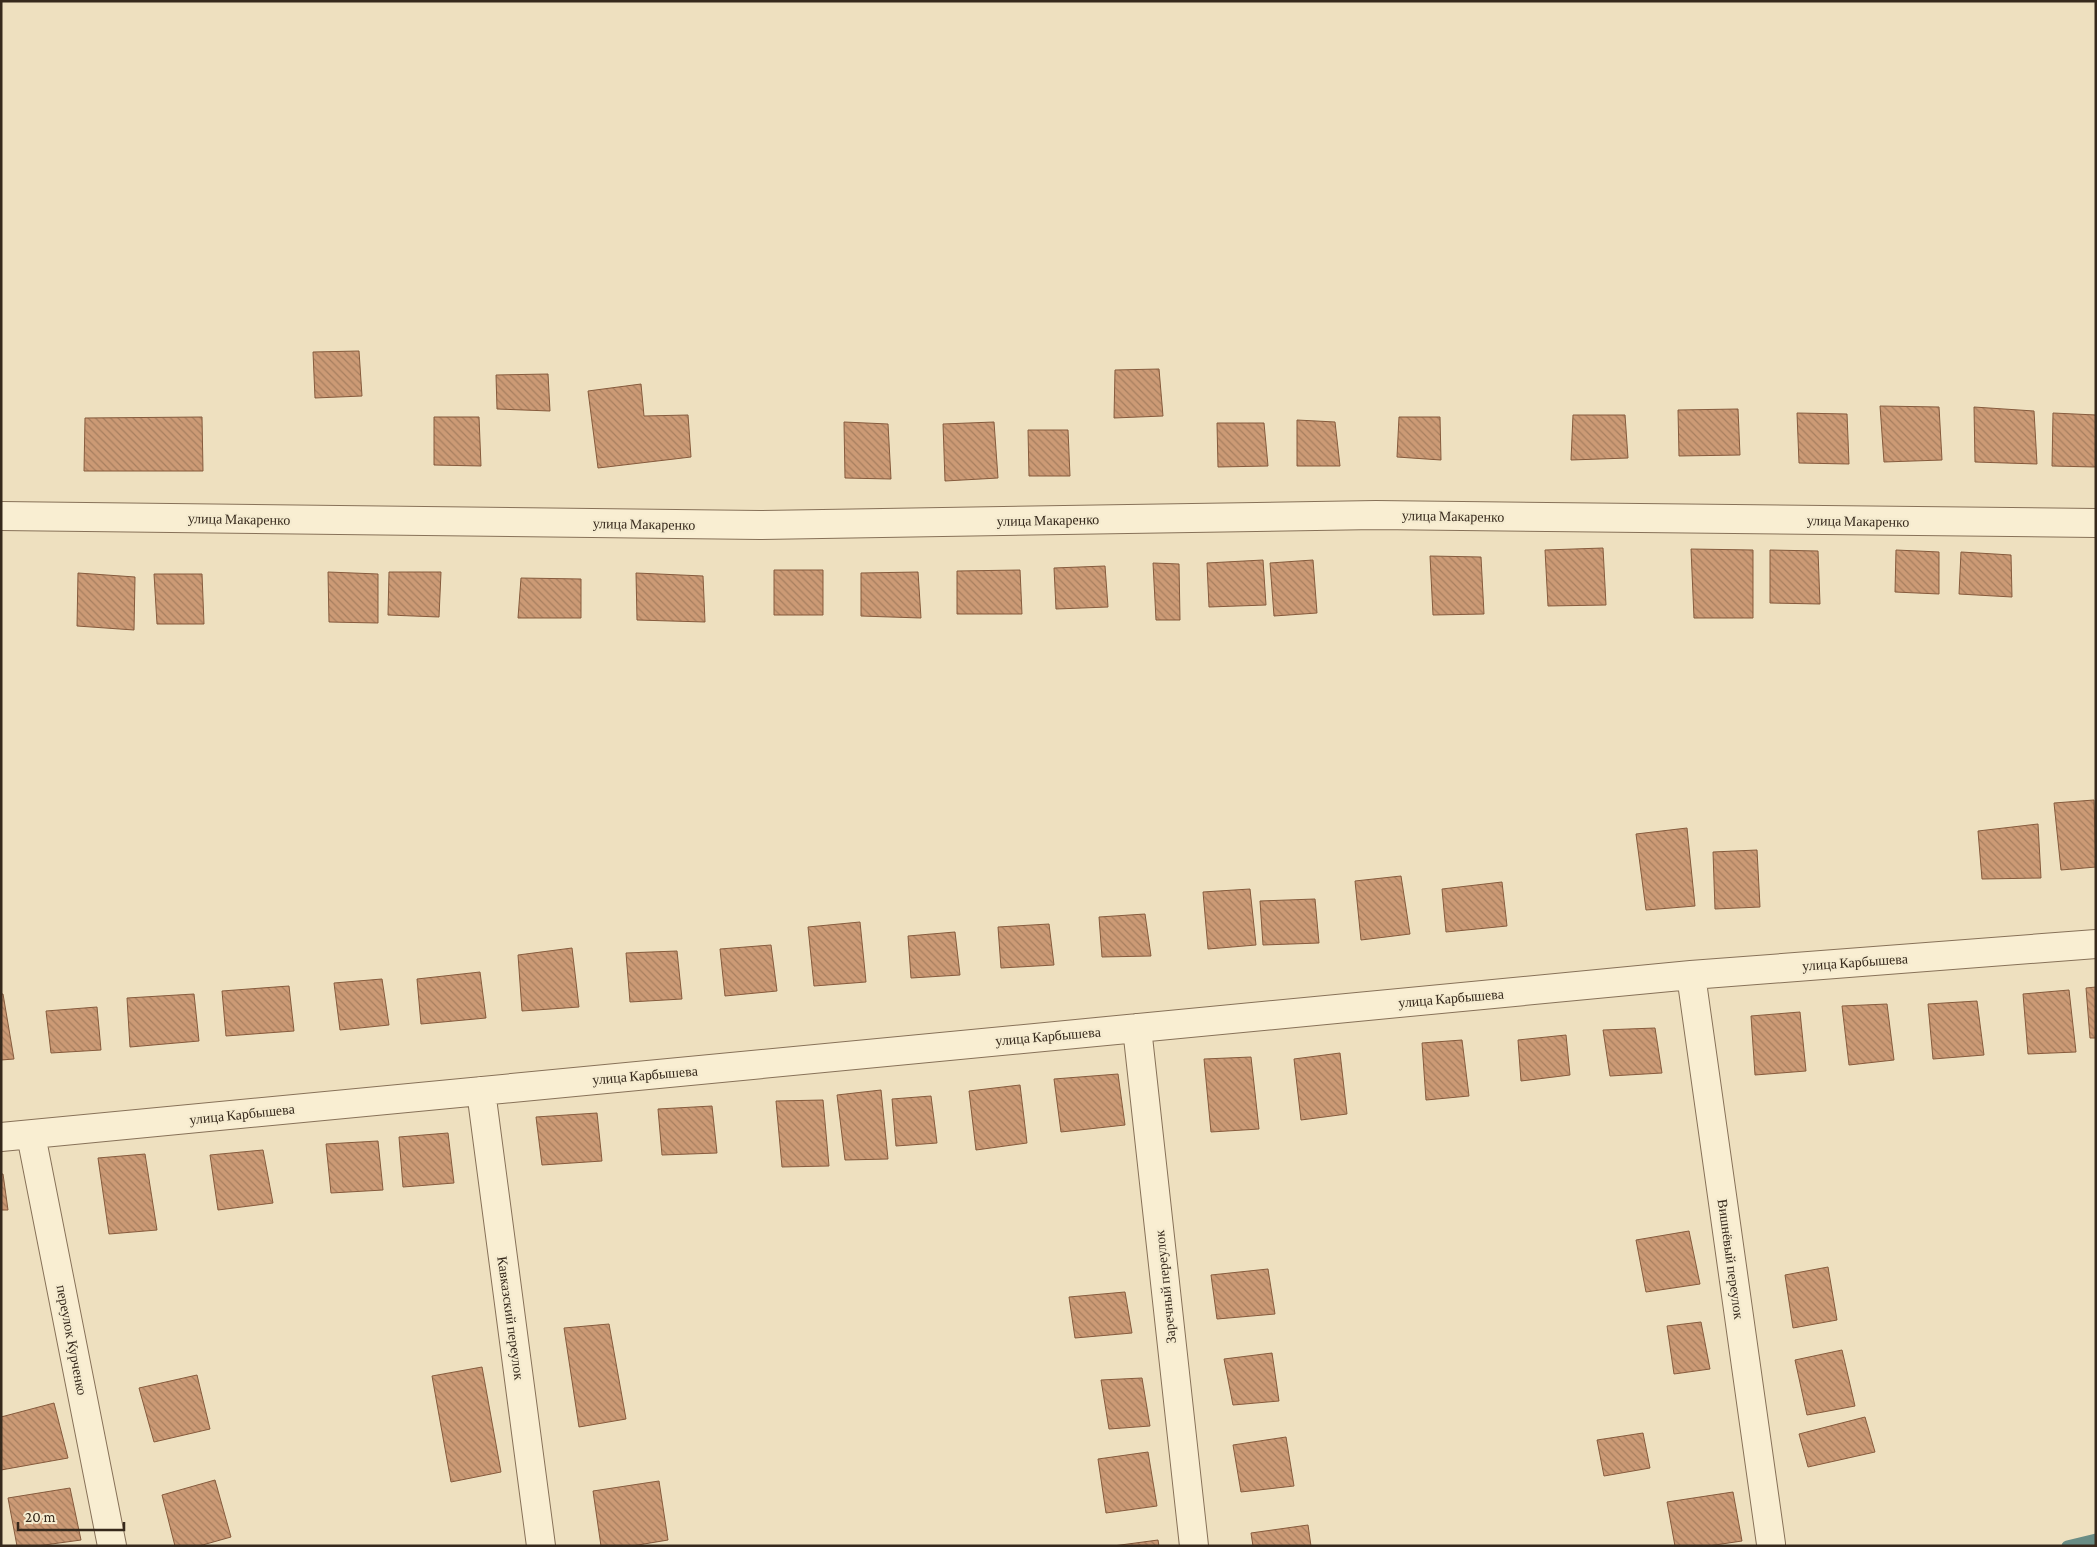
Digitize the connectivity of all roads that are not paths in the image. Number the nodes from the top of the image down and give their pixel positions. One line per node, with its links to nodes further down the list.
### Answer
1 (1, 516): 2 (street, улица Макаренко)
2 (2096, 523)
3 (2096, 944): 4 (street, улица Карбышева)
4 (1691, 975): 5 (street, улица Карбышева); 9 (street, Вишнёвый переулок)
5 (1136, 1028): 6 (street, улица Карбышева); 12 (street, Заречный переулок)
6 (481, 1091): 7 (street, улица Карбышева); 11 (street, Кавказский переулок)
7 (31, 1135): 8 (street, улица Карбышева); 10 (street, переулок Курченко)
8 (1, 1137)
9 (1771, 1544)
10 (112, 1546)
11 (541, 1546)
12 (1194, 1546)

